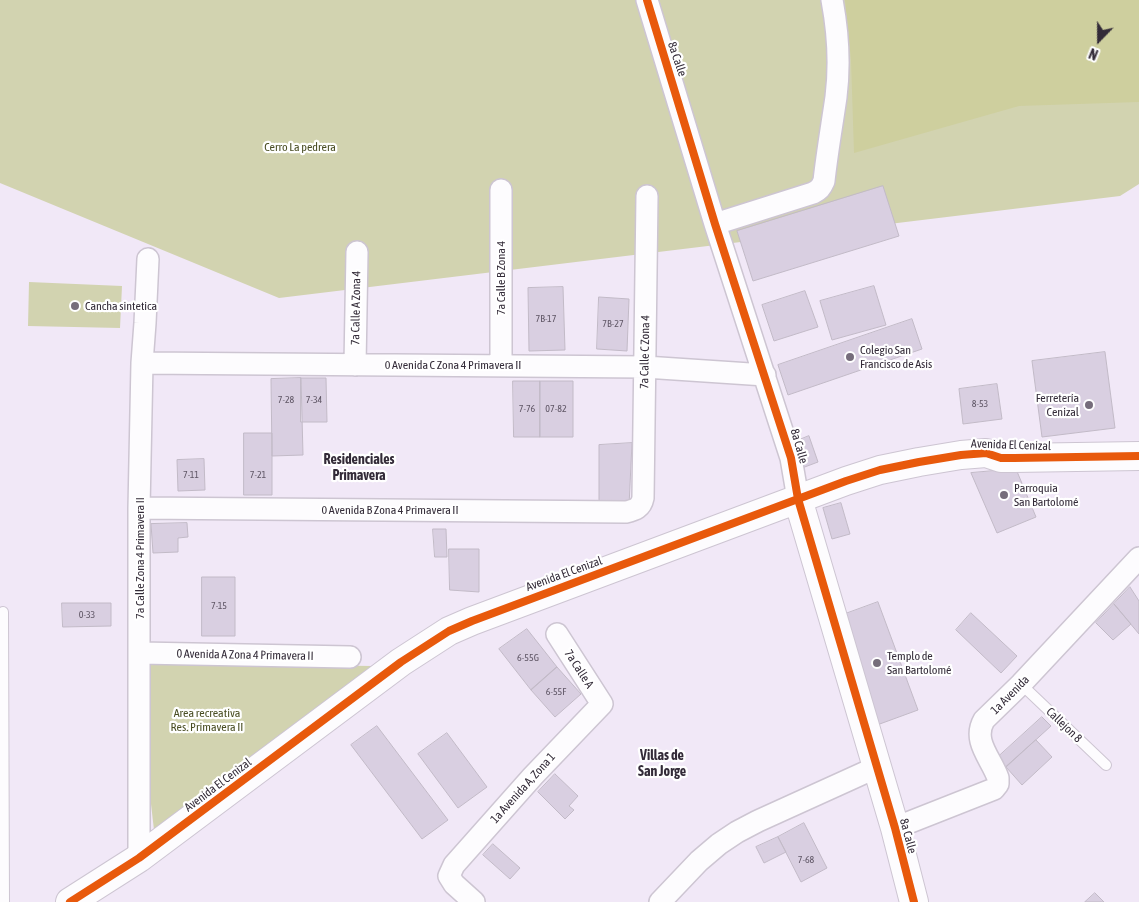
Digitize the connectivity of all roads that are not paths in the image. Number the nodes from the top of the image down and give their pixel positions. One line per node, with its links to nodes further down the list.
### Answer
1 (647, 0): 5 (street, 8a Calle)
2 (832, 0): 5 (street)
3 (501, 190): 10 (street, 7a Calle B Zona 4)
4 (647, 196): 11 (street, 7a Calle C Zona 4)
5 (715, 224): 12 (street, 8a Calle)
6 (357, 252): 9 (street, 7a Calle A Zona 4)
7 (148, 259): 8 (street, 7a Calle Zona 4 Primavera II)
8 (142, 363): 9 (street, 0 Avenida C Zona 4 Primavera II); 18 (street, 7a Calle Zona 4 Primavera II)
9 (355, 365): 10 (street, 0 Avenida C Zona 4 Primavera II)
10 (501, 366): 11 (street, 0 Avenida C Zona 4 Primavera II)
11 (645, 367): 12 (street, 0 Avenida C Zona 4 Primavera II); 17 (street, 7a Calle C Zona 4)
12 (765, 375): 16 (street, 8a Calle)
13 (1139, 438): 14 (street, Avenida El Cenizal)
14 (986, 453): 15 (street, Avenida El Cenizal); 16 (street, Avenida El Cenizal)
15 (1139, 456)
16 (798, 499): 27 (street, 8a Calle); 29 (street, Avenida El Cenizal)
17 (640, 507): 18 (street, 0 Avenida B Zona 4 Primavera II)
18 (139, 508): 22 (street, 7a Calle Zona 4 Primavera II)
19 (1139, 558): 24 (street, 1a Avenida)
20 (3, 612): 31 (lane)
21 (557, 634): 25 (street, 7a Calle A)
22 (140, 653): 23 (street, 0 Avenida A Zona 4 Primavera II); 29 (street, 7a Calle Zona 4 Primavera II)
23 (350, 657)
24 (1021, 684): 26 (lane, Callejon 8); 28 (street, 1a Avenida)
25 (602, 704): 33 (street, 1a Avenida A, Zona 1)
26 (1106, 765)
27 (877, 768): 28 (street, 8a Calle); 34 (street)
28 (895, 828): 30 (street, 8a Calle)
29 (139, 858): 32 (street, Avenida El Cenizal)
30 (909, 898)
31 (4, 902)
32 (70, 902)
33 (474, 902)
34 (660, 902)

